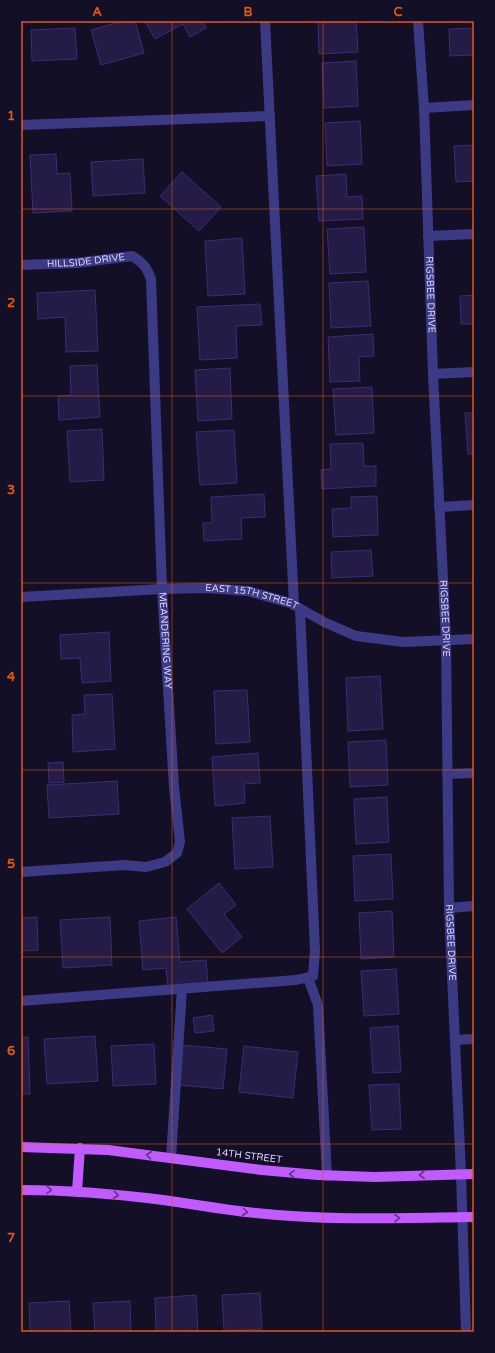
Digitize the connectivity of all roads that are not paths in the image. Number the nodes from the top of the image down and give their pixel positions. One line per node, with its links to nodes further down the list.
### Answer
1 (265, 21): 5 (street)
2 (418, 21): 4 (street, RIGSBEE DRIVE)
3 (474, 106): 4 (street)
4 (424, 108): 8 (street, RIGSBEE DRIVE)
5 (270, 116): 6 (street); 17 (street)
6 (21, 124)
7 (474, 234): 8 (street)
8 (428, 236): 12 (street, RIGSBEE DRIVE)
9 (21, 265): 10 (street, HILLSIDE DRIVE)
10 (147, 268): 15 (street, MEANDERING WAY)
11 (474, 372): 12 (street)
12 (433, 374): 14 (street, RIGSBEE DRIVE)
13 (474, 505): 14 (street)
14 (440, 507): 19 (street, RIGSBEE DRIVE)
15 (162, 589): 16 (street, EAST 15TH STREET); 17 (street, EAST 15TH STREET); 22 (street, MEANDERING WAY)
16 (21, 597)
17 (297, 607): 19 (street, EAST 15TH STREET); 25 (street)
18 (474, 639): 19 (street, EAST 15TH STREET)
19 (446, 640): 21 (street, RIGSBEE DRIVE)
20 (474, 773): 21 (street)
21 (447, 774): 24 (street, RIGSBEE DRIVE)
22 (21, 872)
23 (474, 906): 24 (street)
24 (449, 908): 29 (street, RIGSBEE DRIVE)
25 (308, 978): 26 (street); 35 (street)
26 (182, 988): 27 (street); 32 (street)
27 (21, 1001)
28 (474, 1039): 29 (street)
29 (455, 1040): 33 (street, RIGSBEE DRIVE)
30 (21, 1147): 31 (main road, 14TH STREET)
31 (80, 1148): 32 (main road, 14TH STREET, one-way to 31); 37 (main road)
32 (171, 1158): 35 (main road, 14TH STREET, one-way to 32)
33 (461, 1174): 34 (main road, 14TH STREET); 35 (main road, 14TH STREET, one-way to 35); 39 (street, RIGSBEE DRIVE)
34 (474, 1174)
35 (327, 1176)
36 (21, 1190): 37 (main road, one-way to 37)
37 (77, 1191): 39 (main road, one-way to 39)
38 (474, 1216): 39 (main road)
39 (462, 1217): 40 (street, RIGSBEE DRIVE)
40 (466, 1332)

